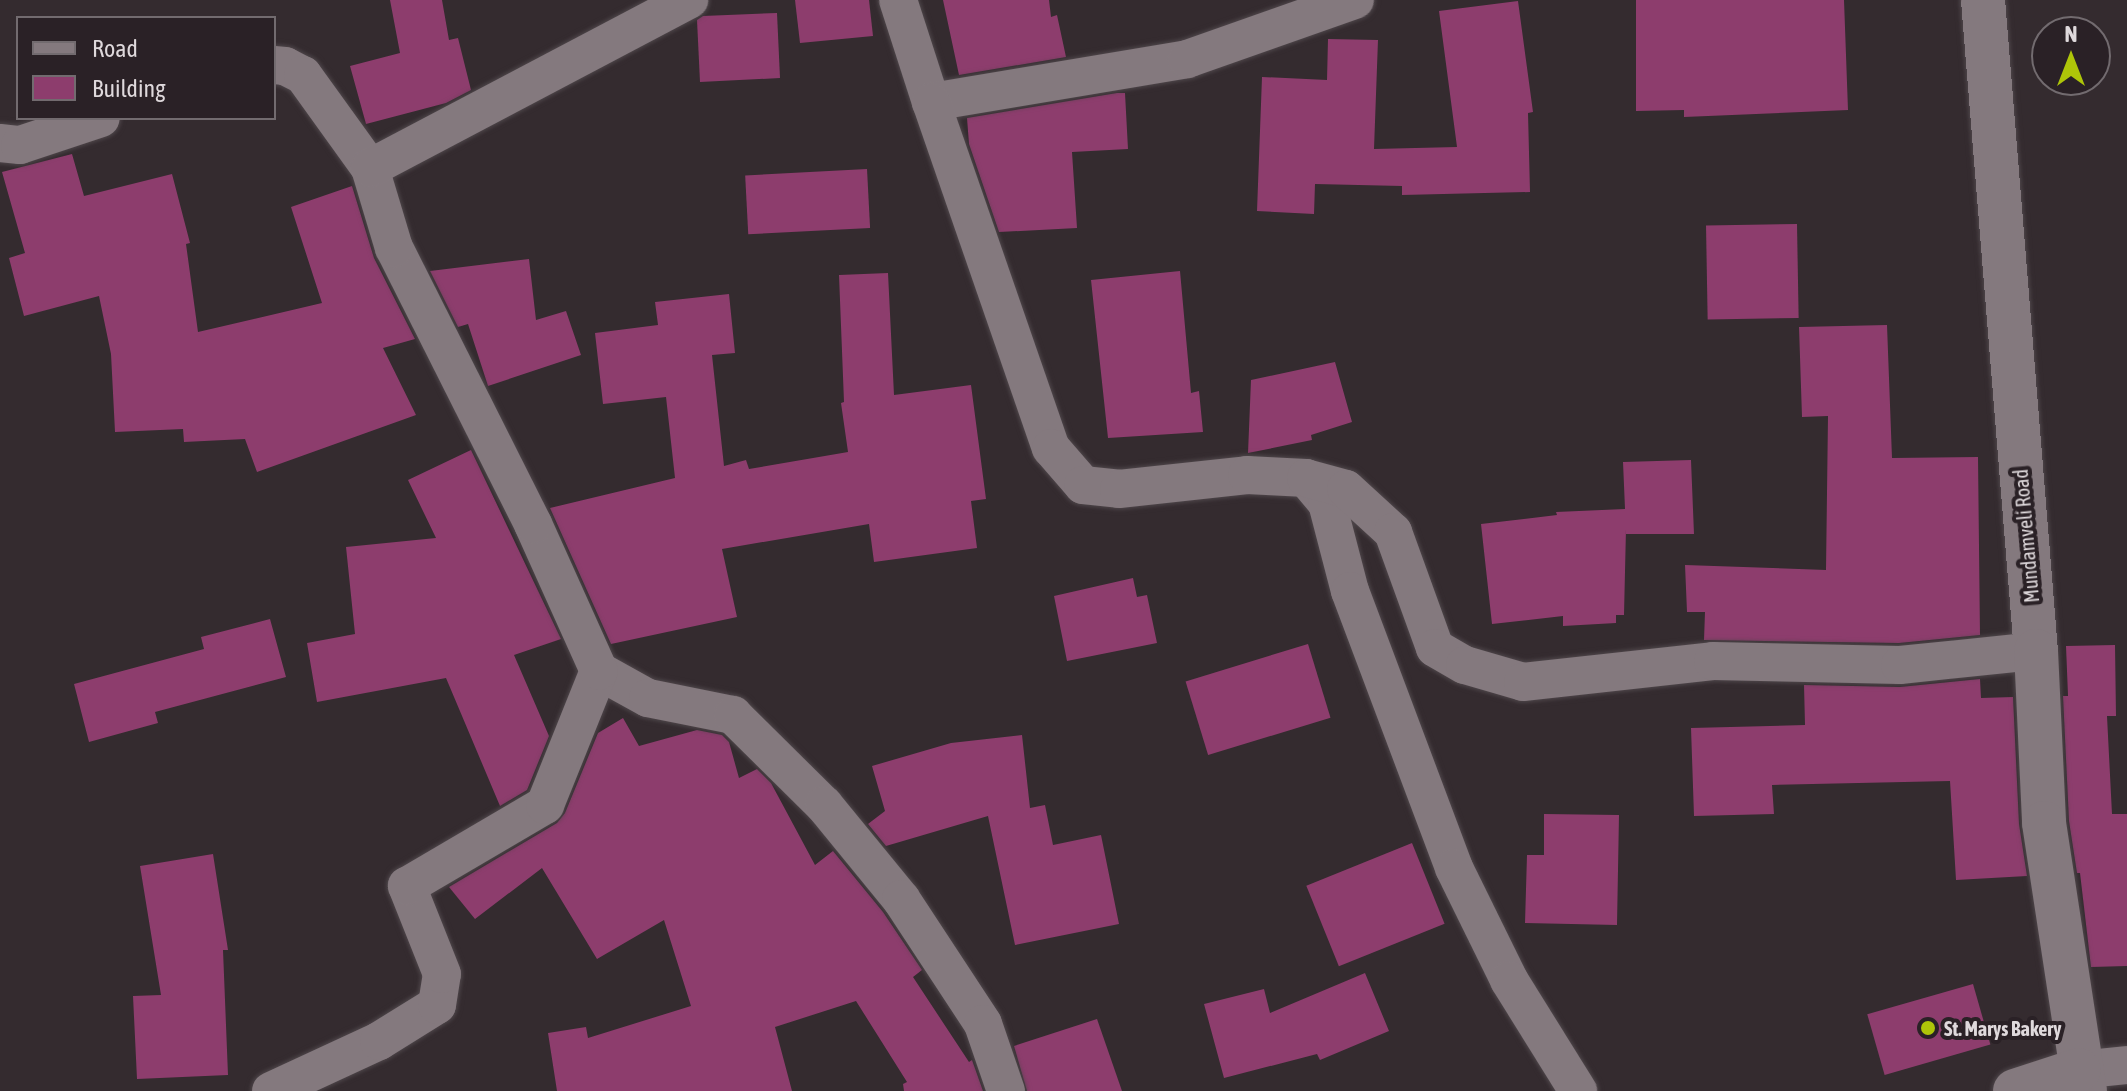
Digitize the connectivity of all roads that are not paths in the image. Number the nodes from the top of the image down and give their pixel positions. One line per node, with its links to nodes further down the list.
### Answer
1 (689, 0): 9 (street)
2 (898, 0): 6 (street)
3 (1355, 0): 6 (street)
4 (1983, 0): 11 (main road, Mundamveli Road)
5 (276, 65): 9 (street)
6 (931, 102): 10 (street)
7 (95, 120): 8 (street)
8 (0, 143)
9 (370, 168): 12 (street)
10 (1306, 478): 11 (street); 17 (street)
11 (2036, 651): 14 (main road, Mundamveli Road)
12 (599, 671): 15 (street); 16 (street)
13 (2127, 1065): 14 (street)
14 (2082, 1080): 18 (main road)
15 (271, 1091)
16 (1006, 1091)
17 (1578, 1091)
18 (2015, 1091)

